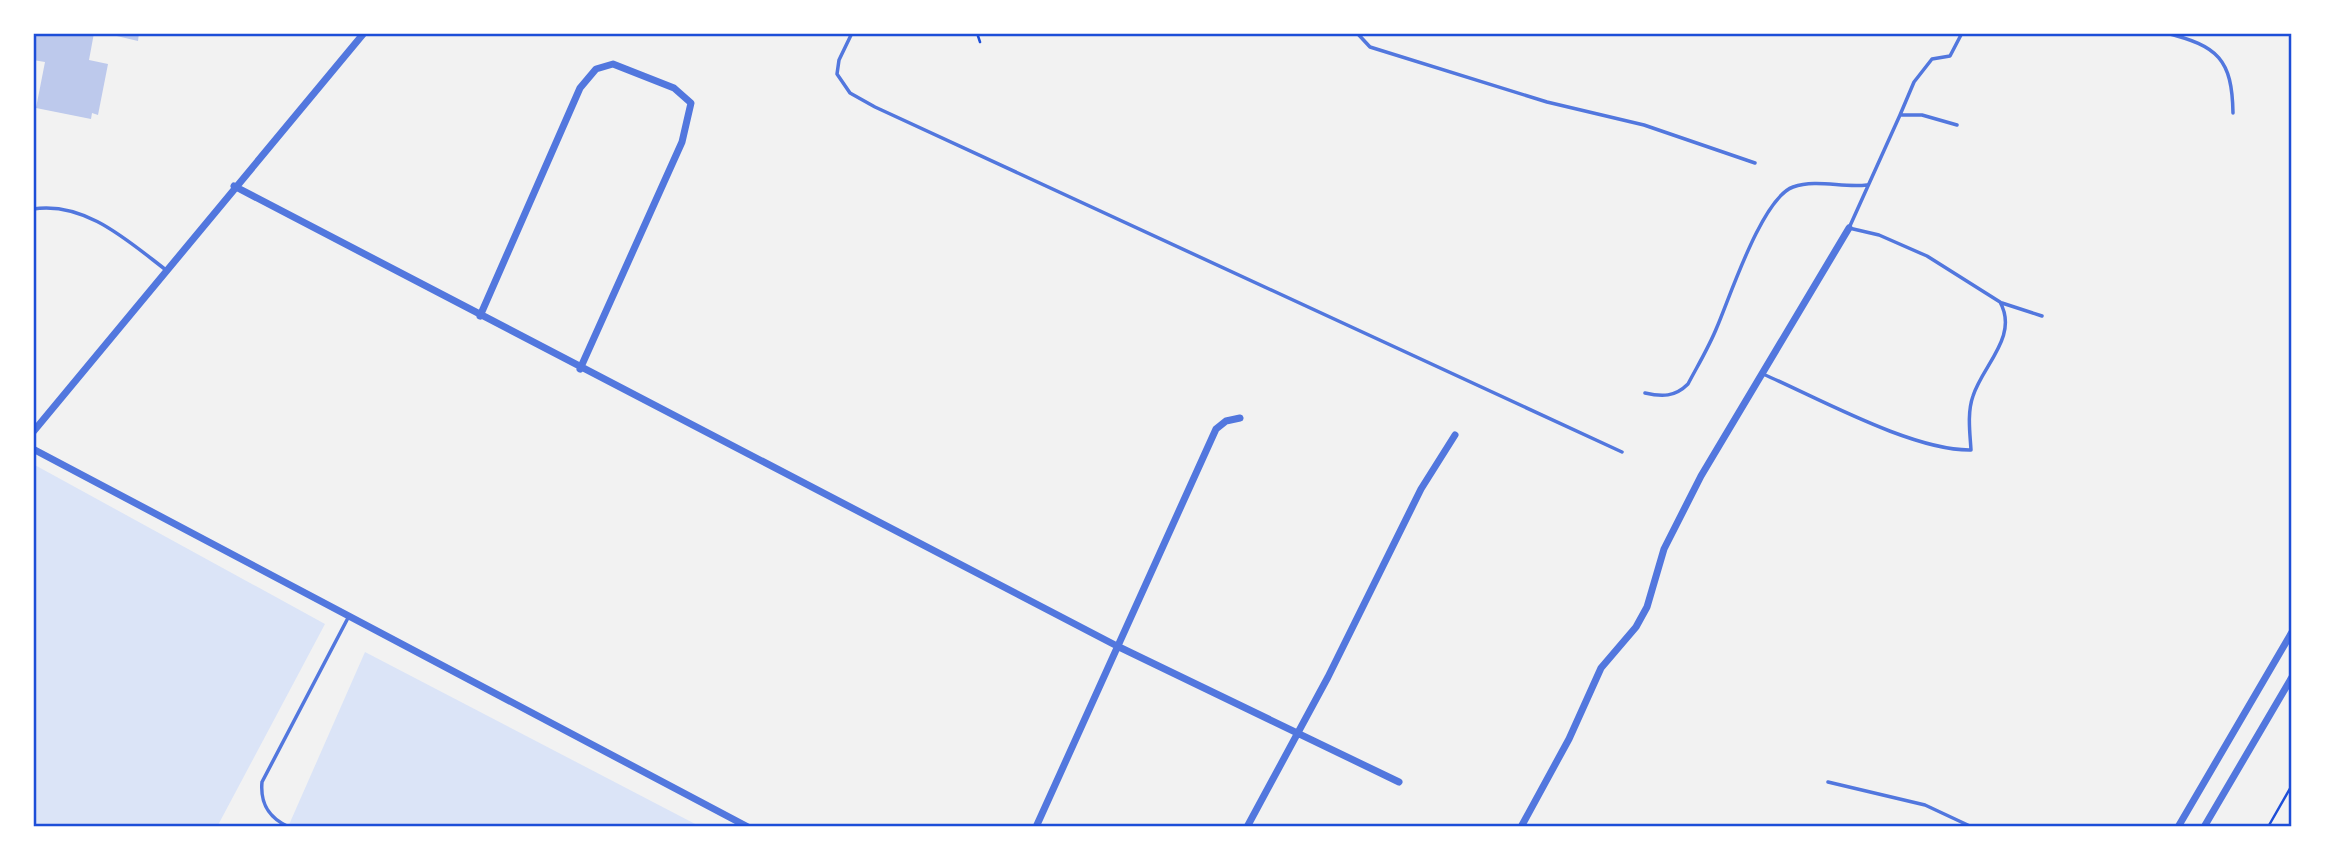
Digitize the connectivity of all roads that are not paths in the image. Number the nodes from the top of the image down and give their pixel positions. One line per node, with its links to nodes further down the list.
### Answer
1 (364, 33): 11 (street)
2 (852, 33): 25 (lane)
3 (1357, 33): 9 (lane)
4 (1962, 33): 7 (lane)
5 (2166, 33): 6 (lane)
6 (2233, 113)
7 (1900, 115): 8 (lane); 10 (lane)
8 (1957, 125)
9 (1755, 163)
10 (1867, 185): 13 (lane); 20 (lane)
11 (234, 186): 14 (street); 16 (street)
12 (33, 209): 14 (lane)
13 (1849, 228): 15 (lane); 19 (street)
14 (166, 270): 22 (street)
15 (2000, 302): 17 (lane); 19 (lane)
16 (480, 316): 18 (street); 18 (street)
17 (2042, 316)
18 (580, 369): 28 (street)
19 (1763, 374): 37 (street)
20 (1645, 393)
21 (1240, 418): 28 (street)
22 (33, 432)
23 (1455, 435): 30 (street)
24 (33, 449): 26 (street)
25 (1622, 452)
26 (349, 616): 33 (lane); 34 (street)
27 (2292, 632): 39 (street)
28 (1117, 646): 30 (street); 35 (street)
29 (2292, 677): 40 (street)
30 (1299, 731): 31 (street); 36 (street)
31 (1399, 782)
32 (1828, 782): 38 (lane)
33 (289, 827)
34 (748, 827)
35 (1037, 827)
36 (1247, 827)
37 (1521, 827)
38 (1972, 827)
39 (2178, 827)
40 (2204, 827)

